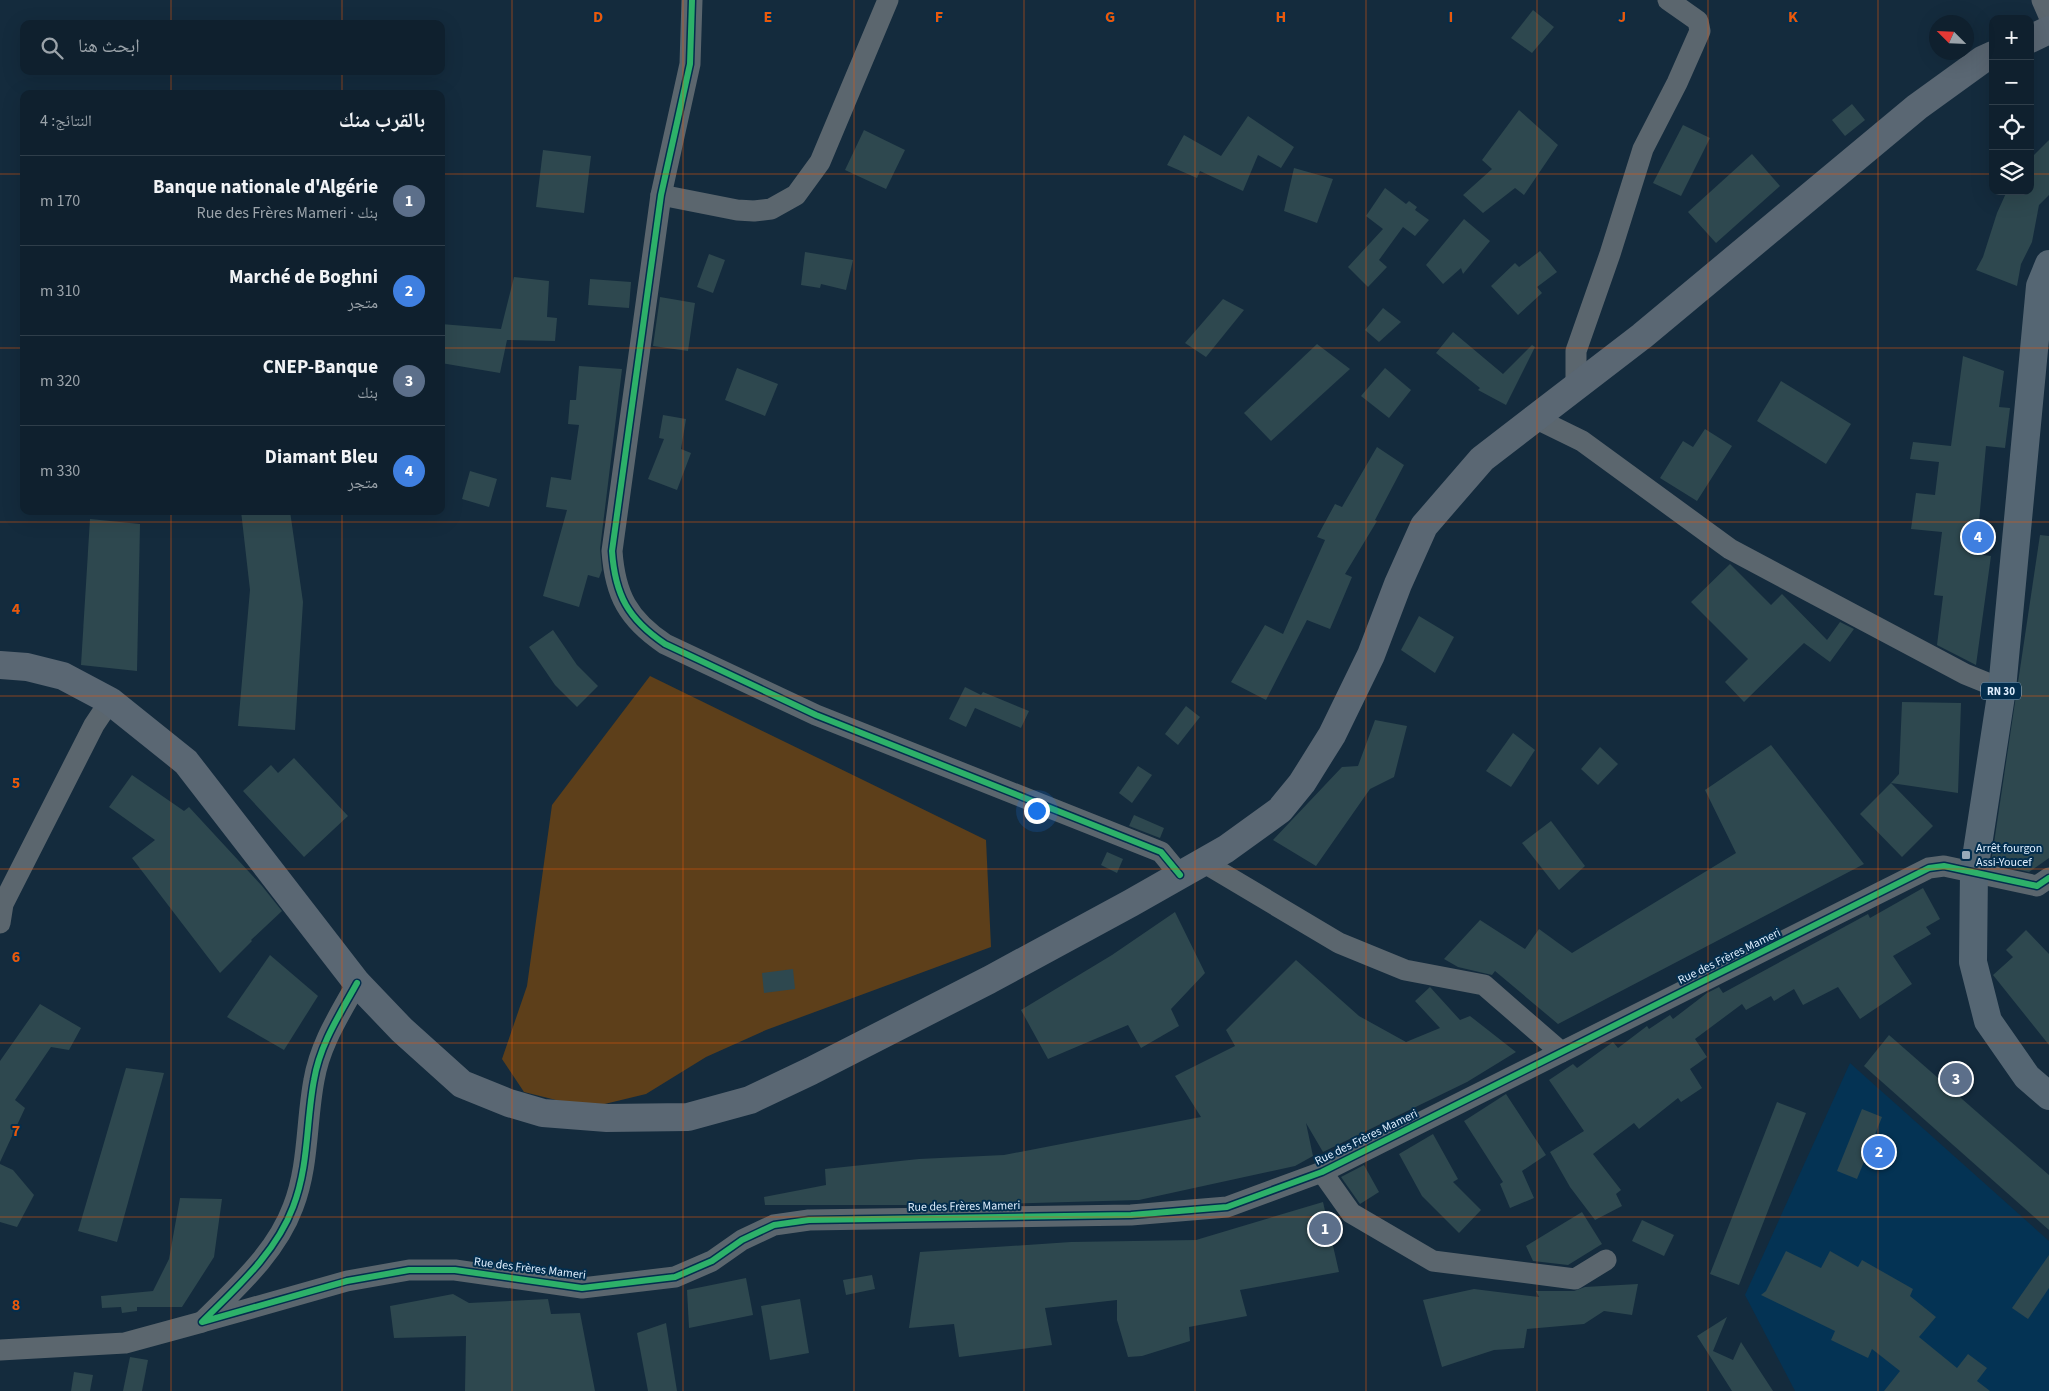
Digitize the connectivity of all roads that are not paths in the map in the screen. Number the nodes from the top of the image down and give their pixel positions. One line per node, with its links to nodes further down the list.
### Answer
1 (692, 0): 9 (street)
2 (888, 0): 9 (street)
3 (1668, 0): 11 (street)
4 (2042, 0): 5 (street)
5 (2049, 16)
6 (2049, 30): 7 (main road)
7 (2034, 37)
8 (1989, 57): 11 (main road)
9 (661, 195): 16 (street)
10 (2049, 264): 14 (main road, RN 30)
11 (1576, 387): 12 (main road)
12 (1536, 418): 14 (street); 16 (main road)
13 (0, 665): 15 (main road)
14 (2002, 689): 17 (main road, RN 30)
15 (110, 701): 19 (street); 20 (main road)
16 (1191, 869): 20 (main road); 21 (street)
17 (1974, 871): 18 (street, Rue des Frères Mameri); 21 (street, Rue des Frères Mameri); 22 (main road, RN 30)
18 (2045, 888)
19 (0, 923)
20 (357, 983): 25 (street)
21 (1561, 1052): 23 (street, Rue des Frères Mameri)
22 (2049, 1096)
23 (1322, 1172): 24 (street); 25 (street, Rue des Frères Mameri)
24 (1606, 1260)
25 (202, 1322): 26 (street, Rue des Frères Mameri)
26 (0, 1350)

